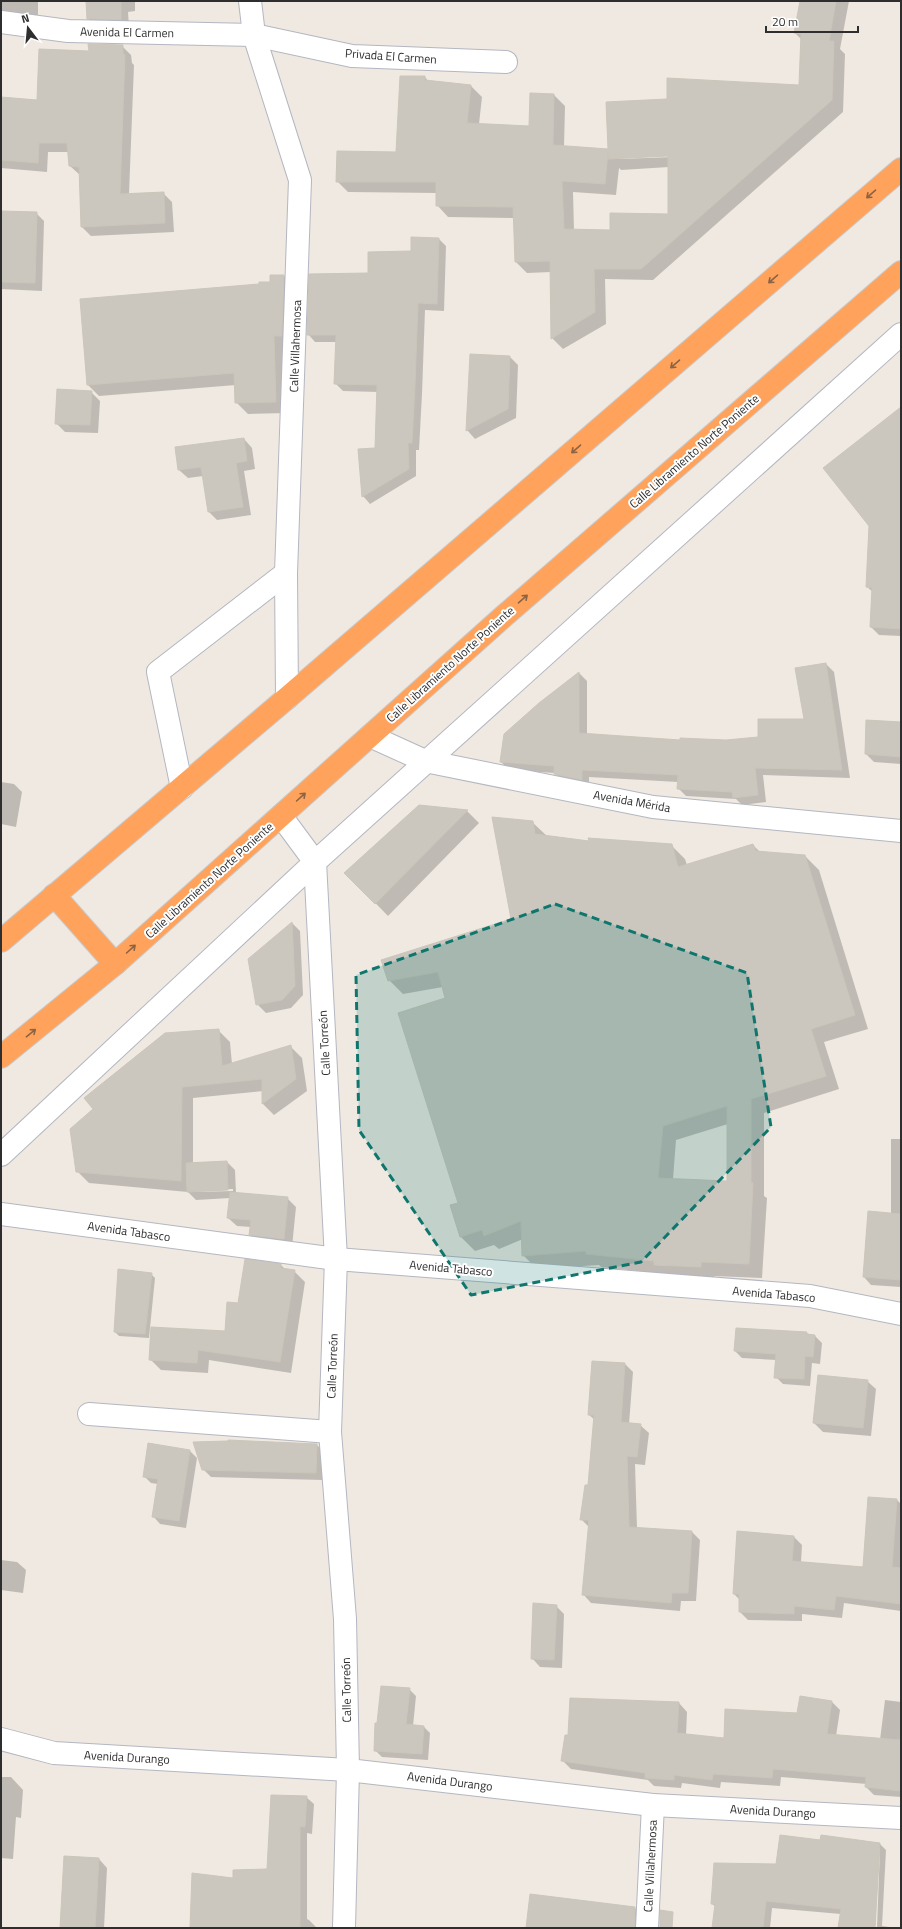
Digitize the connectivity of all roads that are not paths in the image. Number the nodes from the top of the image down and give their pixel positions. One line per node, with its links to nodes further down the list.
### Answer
1 (250, 1): 3 (street, Calle Villahermosa)
2 (1, 22): 3 (street, Avenida El Carmen)
3 (254, 35): 4 (street, Privada El Carmen); 8 (street, Calle Villahermosa)
4 (506, 62)
5 (901, 169): 9 (highway, one-way to 9)
6 (901, 272): 10 (highway, Calle Libramiento Norte Poniente, one-way to 6)
7 (901, 334): 11 (street)
8 (286, 573): 9 (street, Calle Villahermosa); 12 (street)
9 (287, 698): 12 (highway)
10 (370, 736): 11 (street, Avenida Mérida); 13 (highway, Calle Libramiento Norte Poniente, one-way to 10)
11 (425, 761): 14 (street, Avenida Mérida); 15 (street)
12 (182, 788): 16 (highway)
13 (280, 816): 15 (street); 18 (highway, Calle Libramiento Norte Poniente, one-way to 13)
14 (901, 831)
15 (315, 862): 20 (street); 22 (street, Calle Torreón)
16 (54, 895): 17 (highway); 18 (highway)
17 (1, 941)
18 (115, 964): 19 (highway, Calle Libramiento Norte Poniente, one-way to 18)
19 (1, 1057)
20 (1, 1155)
21 (1, 1214): 22 (street, Avenida Tabasco)
22 (336, 1259): 23 (street, Avenida Tabasco); 25 (street, Calle Torreón)
23 (901, 1314)
24 (89, 1414): 25 (street)
25 (330, 1432): 27 (street, Calle Torreón)
26 (1, 1739): 27 (street, Avenida Durango)
27 (348, 1770): 28 (street, Avenida Durango); 30 (street, Calle Torreón)
28 (653, 1805): 29 (street, Avenida Durango); 31 (street, Calle Villahermosa)
29 (901, 1818)
30 (344, 1928)
31 (646, 1928)

